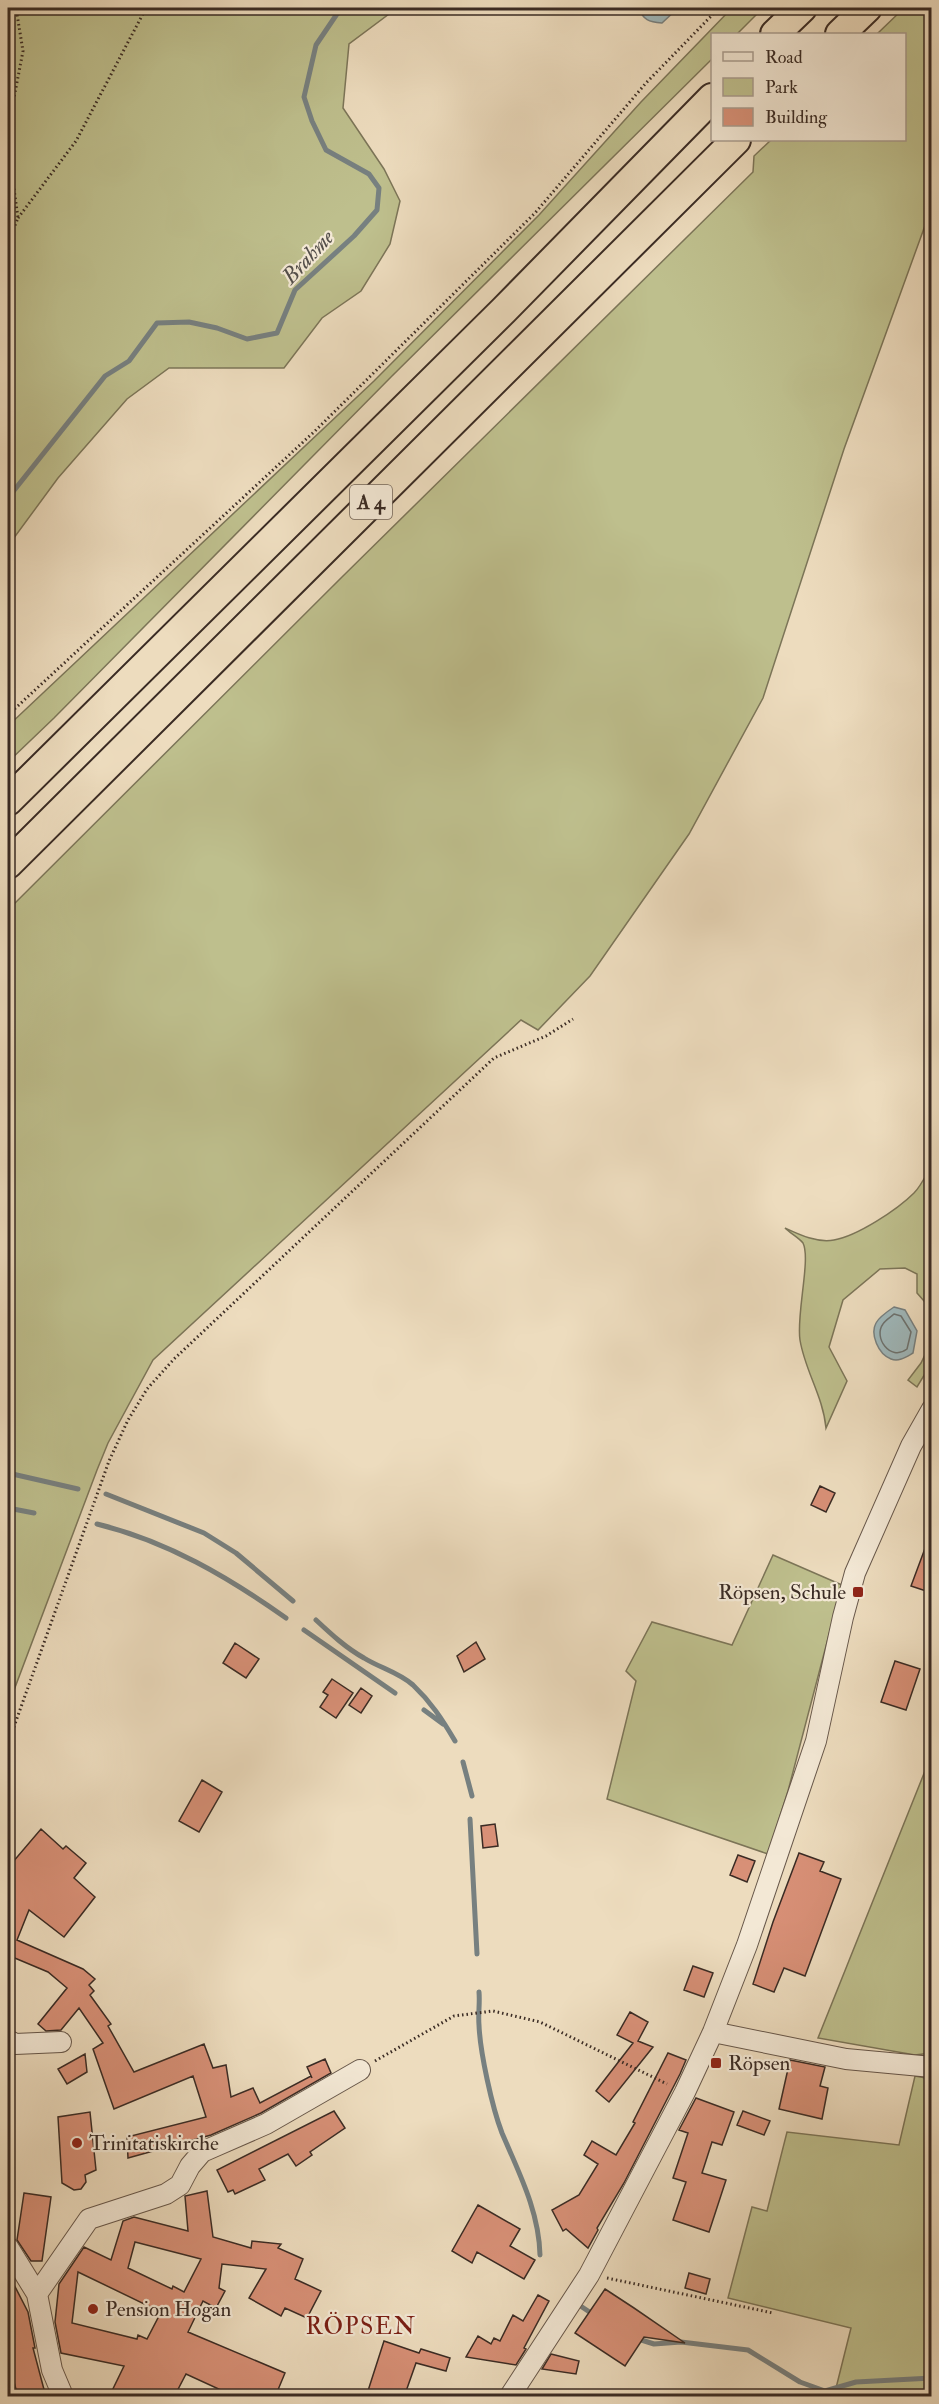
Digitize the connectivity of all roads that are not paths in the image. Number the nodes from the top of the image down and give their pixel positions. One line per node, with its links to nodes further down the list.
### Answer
1 (802, 8): 3 (highway)
2 (867, 8): 4 (highway)
3 (776, 33)
4 (841, 33)
5 (711, 99): 7 (highway, A 4)
6 (735, 141): 8 (highway, A 4)
7 (8, 801)
8 (8, 864)
9 (932, 1409): 10 (street)
10 (713, 2032): 13 (street); 18 (street)
11 (8, 2040): 12 (street)
12 (61, 2042)
13 (932, 2067)
14 (360, 2070): 16 (street)
15 (8, 2247): 16 (street)
16 (37, 2294): 17 (street)
17 (63, 2397)
18 (510, 2397)

